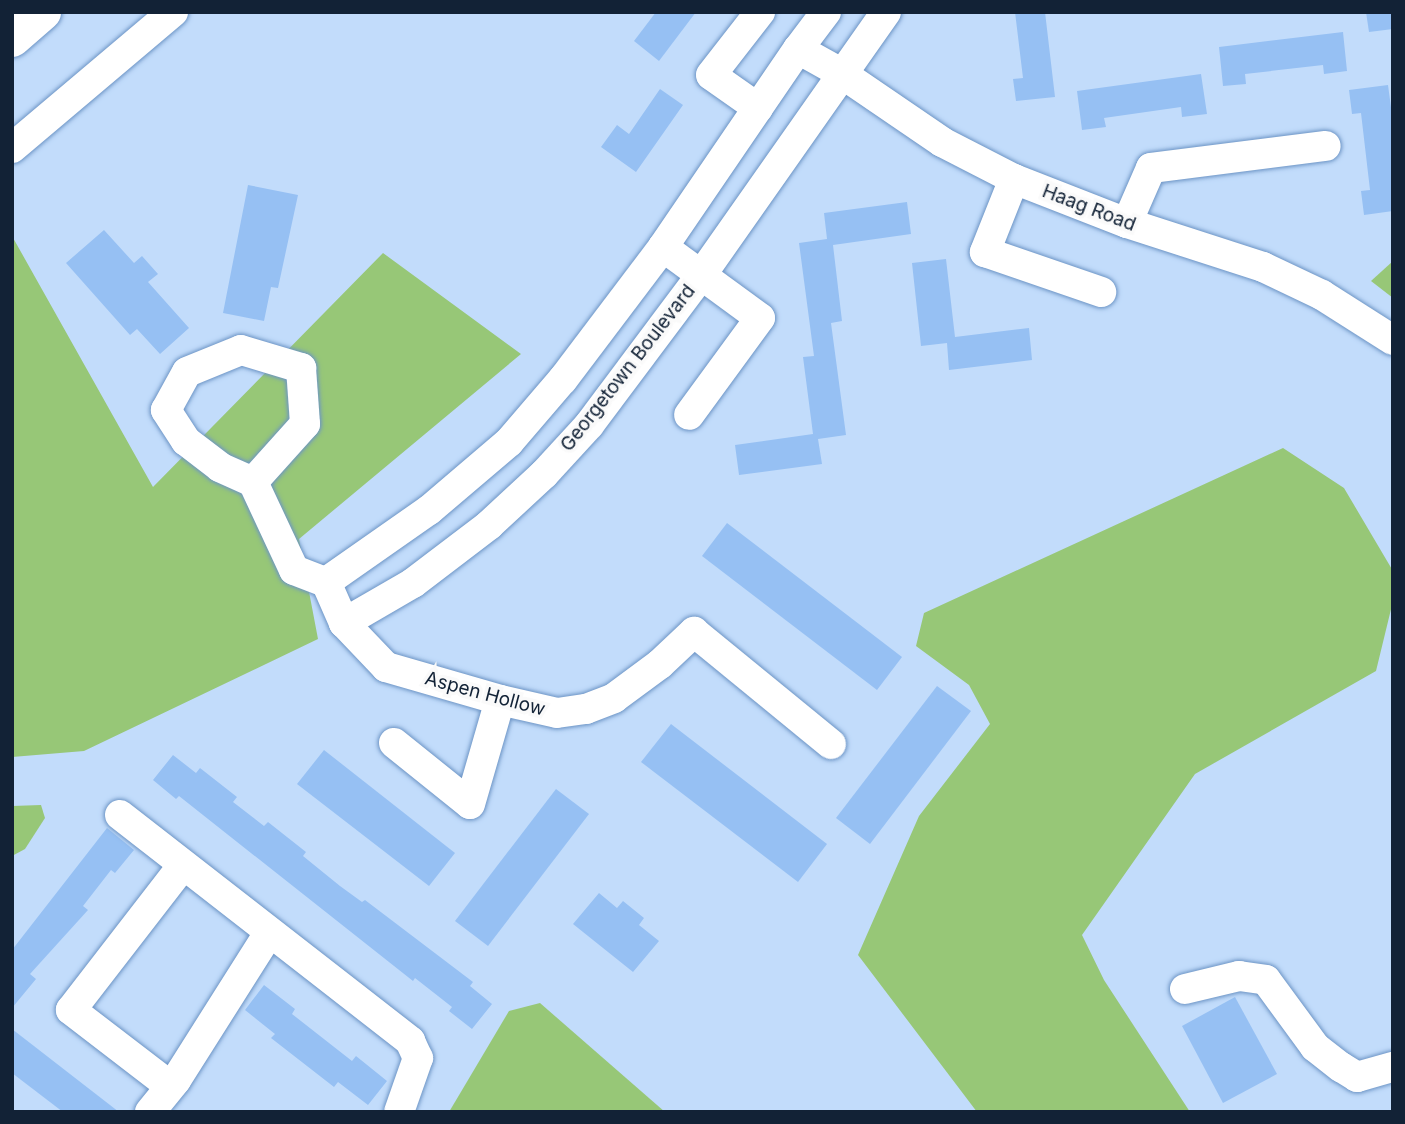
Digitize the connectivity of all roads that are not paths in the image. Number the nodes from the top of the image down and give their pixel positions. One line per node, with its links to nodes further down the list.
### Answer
1 (42, 12): 6 (highway)
2 (173, 12): 11 (street)
3 (760, 12): 9 (street)
4 (827, 12): 7 (street)
5 (886, 12): 8 (street, Georgetown Boulevard)
6 (12, 37)
7 (798, 49): 8 (street, Haag Road); 9 (street)
8 (841, 72): 12 (street, Haag Road); 15 (street, Georgetown Boulevard)
9 (758, 108): 14 (street)
10 (1326, 146): 13 (street)
11 (12, 148)
12 (1014, 179): 13 (street, Haag Road); 16 (street)
13 (1127, 223): 17 (street, Haag Road)
14 (663, 247): 15 (street); 19 (street)
15 (702, 274): 18 (street); 20 (street, Georgetown Boulevard)
16 (1101, 292)
17 (1393, 340)
18 (689, 415)
19 (509, 442): 20 (street); 22 (street)
20 (544, 474): 23 (street, Georgetown Boulevard)
21 (253, 482): 21 (street); 22 (street)
22 (326, 582): 23 (street)
23 (344, 623): 24 (street, Aspen Hollow)
24 (500, 701): 25 (street); 26 (street, Aspen Hollow)
25 (394, 743)
26 (831, 744)
27 (120, 815): 28 (street)
28 (183, 865): 29 (street); 32 (street)
29 (269, 933): 32 (street); 34 (street)
30 (1185, 989): 31 (street)
31 (1393, 1067)
32 (170, 1087): 33 (street)
33 (150, 1112)
34 (399, 1112)

